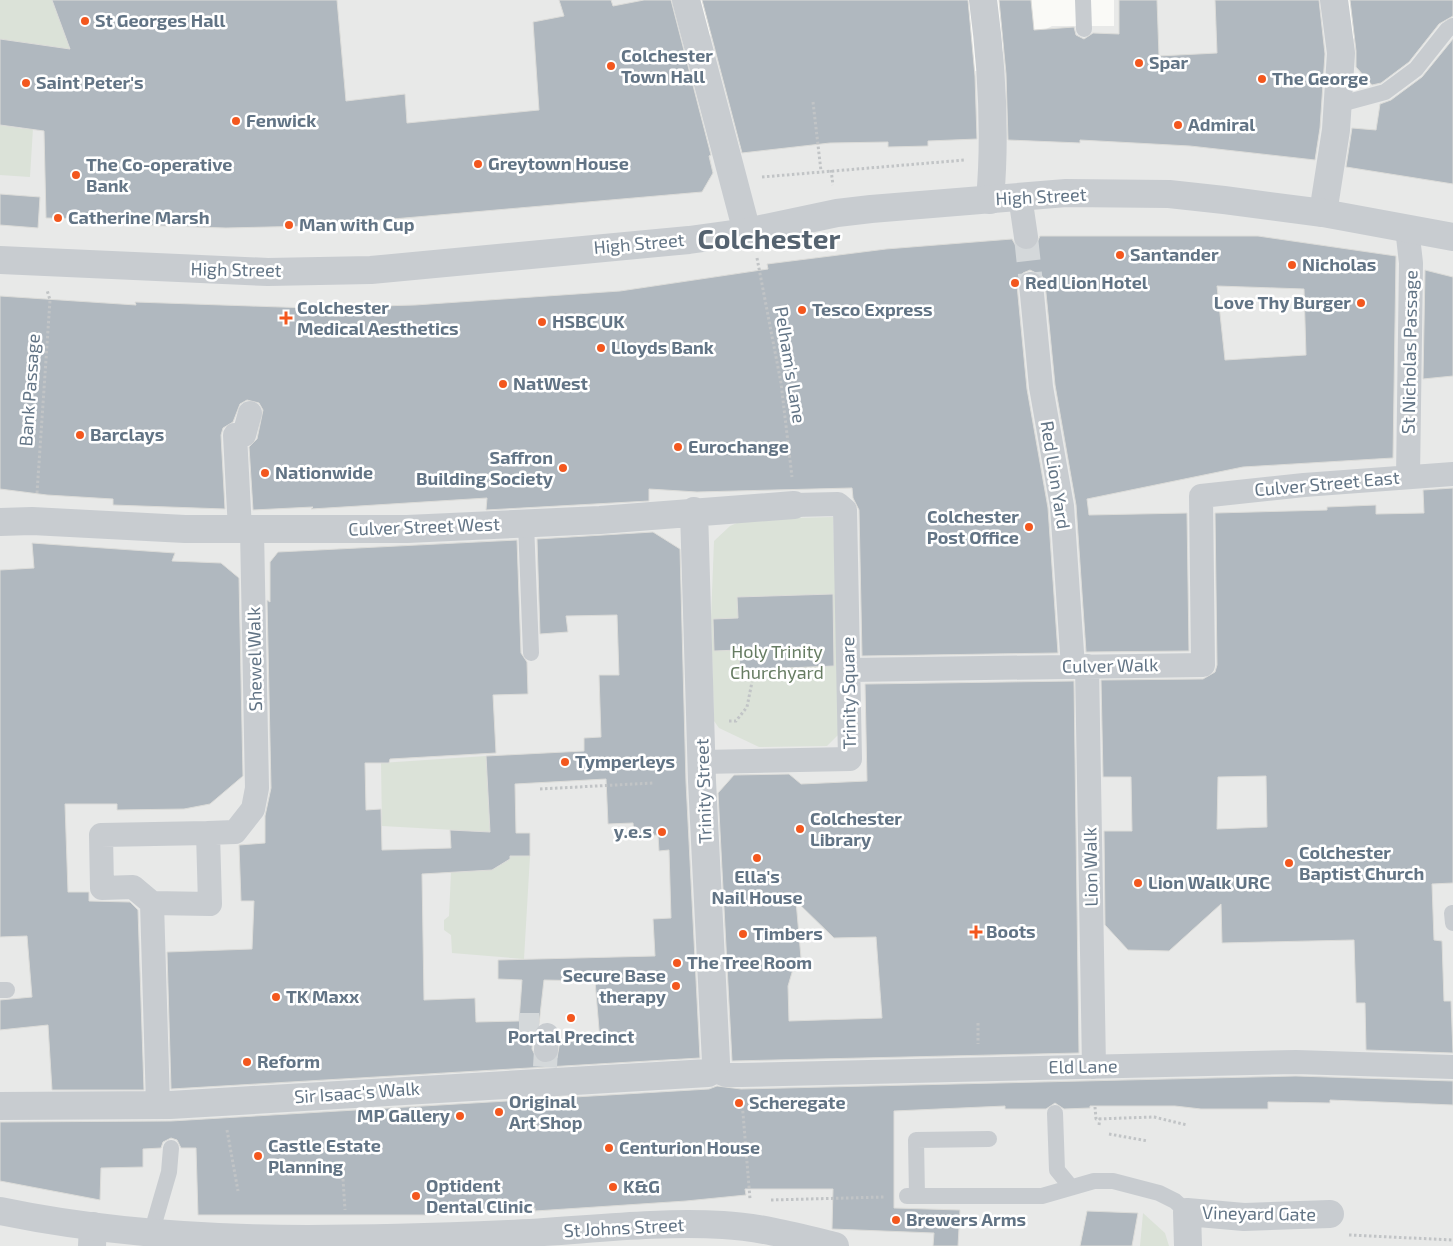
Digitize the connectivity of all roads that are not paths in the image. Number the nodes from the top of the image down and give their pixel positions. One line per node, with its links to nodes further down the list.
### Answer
1 (686, 0): 12 (street)
2 (983, 0): 9 (street)
3 (1083, 0): 6 (lane)
4 (1334, 0): 7 (street)
5 (1453, 26): 7 (lane)
6 (1084, 29)
7 (1337, 105): 10 (street)
8 (1020, 196): 9 (street, High Street); 10 (street, High Street); 13 (street)
9 (990, 200): 12 (street, High Street)
10 (1323, 213): 11 (street, High Street)
11 (1407, 228): 14 (street, High Street); 19 (street, St Nicholas Passage)
12 (747, 232): 15 (street, High Street)
13 (1026, 237)
14 (1453, 237)
15 (0, 260)
16 (1031, 284): 28 (street, Red Lion Yard)
17 (250, 413): 26 (street, Shewel Walk)
18 (1453, 474): 19 (street, Culver Street East)
19 (1408, 477): 20 (street, Culver Street East)
20 (1201, 496): 28 (street, Culver Walk)
21 (794, 505): 22 (street, Culver Street West); 23 (street, Culver Street West)
22 (845, 510): 29 (street, Trinity Square)
23 (694, 511): 25 (street, Culver Street West); 30 (street, Trinity Street)
24 (0, 522): 26 (street, Culver Street West)
25 (526, 524): 26 (street, Culver Street West); 27 (lane)
26 (246, 530): 31 (street, Shewel Walk)
27 (531, 653)
28 (1080, 667): 29 (street, Culver Walk); 34 (street, Lion Walk)
29 (849, 670): 30 (street, Trinity Square)
30 (702, 762): 35 (street, Trinity Street)
31 (208, 833): 32 (street); 32 (street, Shewel Walk)
32 (152, 903): 37 (street)
33 (1453, 1066): 34 (street, Eld Lane)
34 (1094, 1067): 35 (street, Eld Lane)
35 (713, 1070): 37 (street, Sir Isaac's Walk)
36 (0, 1106): 37 (street, Sir Isaac's Walk)
37 (166, 1108)
38 (1055, 1113): 41 (lane)
39 (989, 1140): 41 (lane, Vineyard Gate)
40 (170, 1148): 45 (lane)
41 (1071, 1187): 43 (lane, Vineyard Gate)
42 (0, 1211): 46 (street, St Johns Street)
43 (1187, 1212): 44 (street, Vineyard Gate); 50 (street, Vineyard Gate)
44 (1330, 1214)
45 (151, 1234): 46 (street, St Johns Street); 48 (street, St Johns Street)
46 (93, 1236)
47 (769, 1238): 48 (street, St Johns Street); 49 (street, St Johns Street)
48 (256, 1243)
49 (835, 1246)
50 (1188, 1246)

